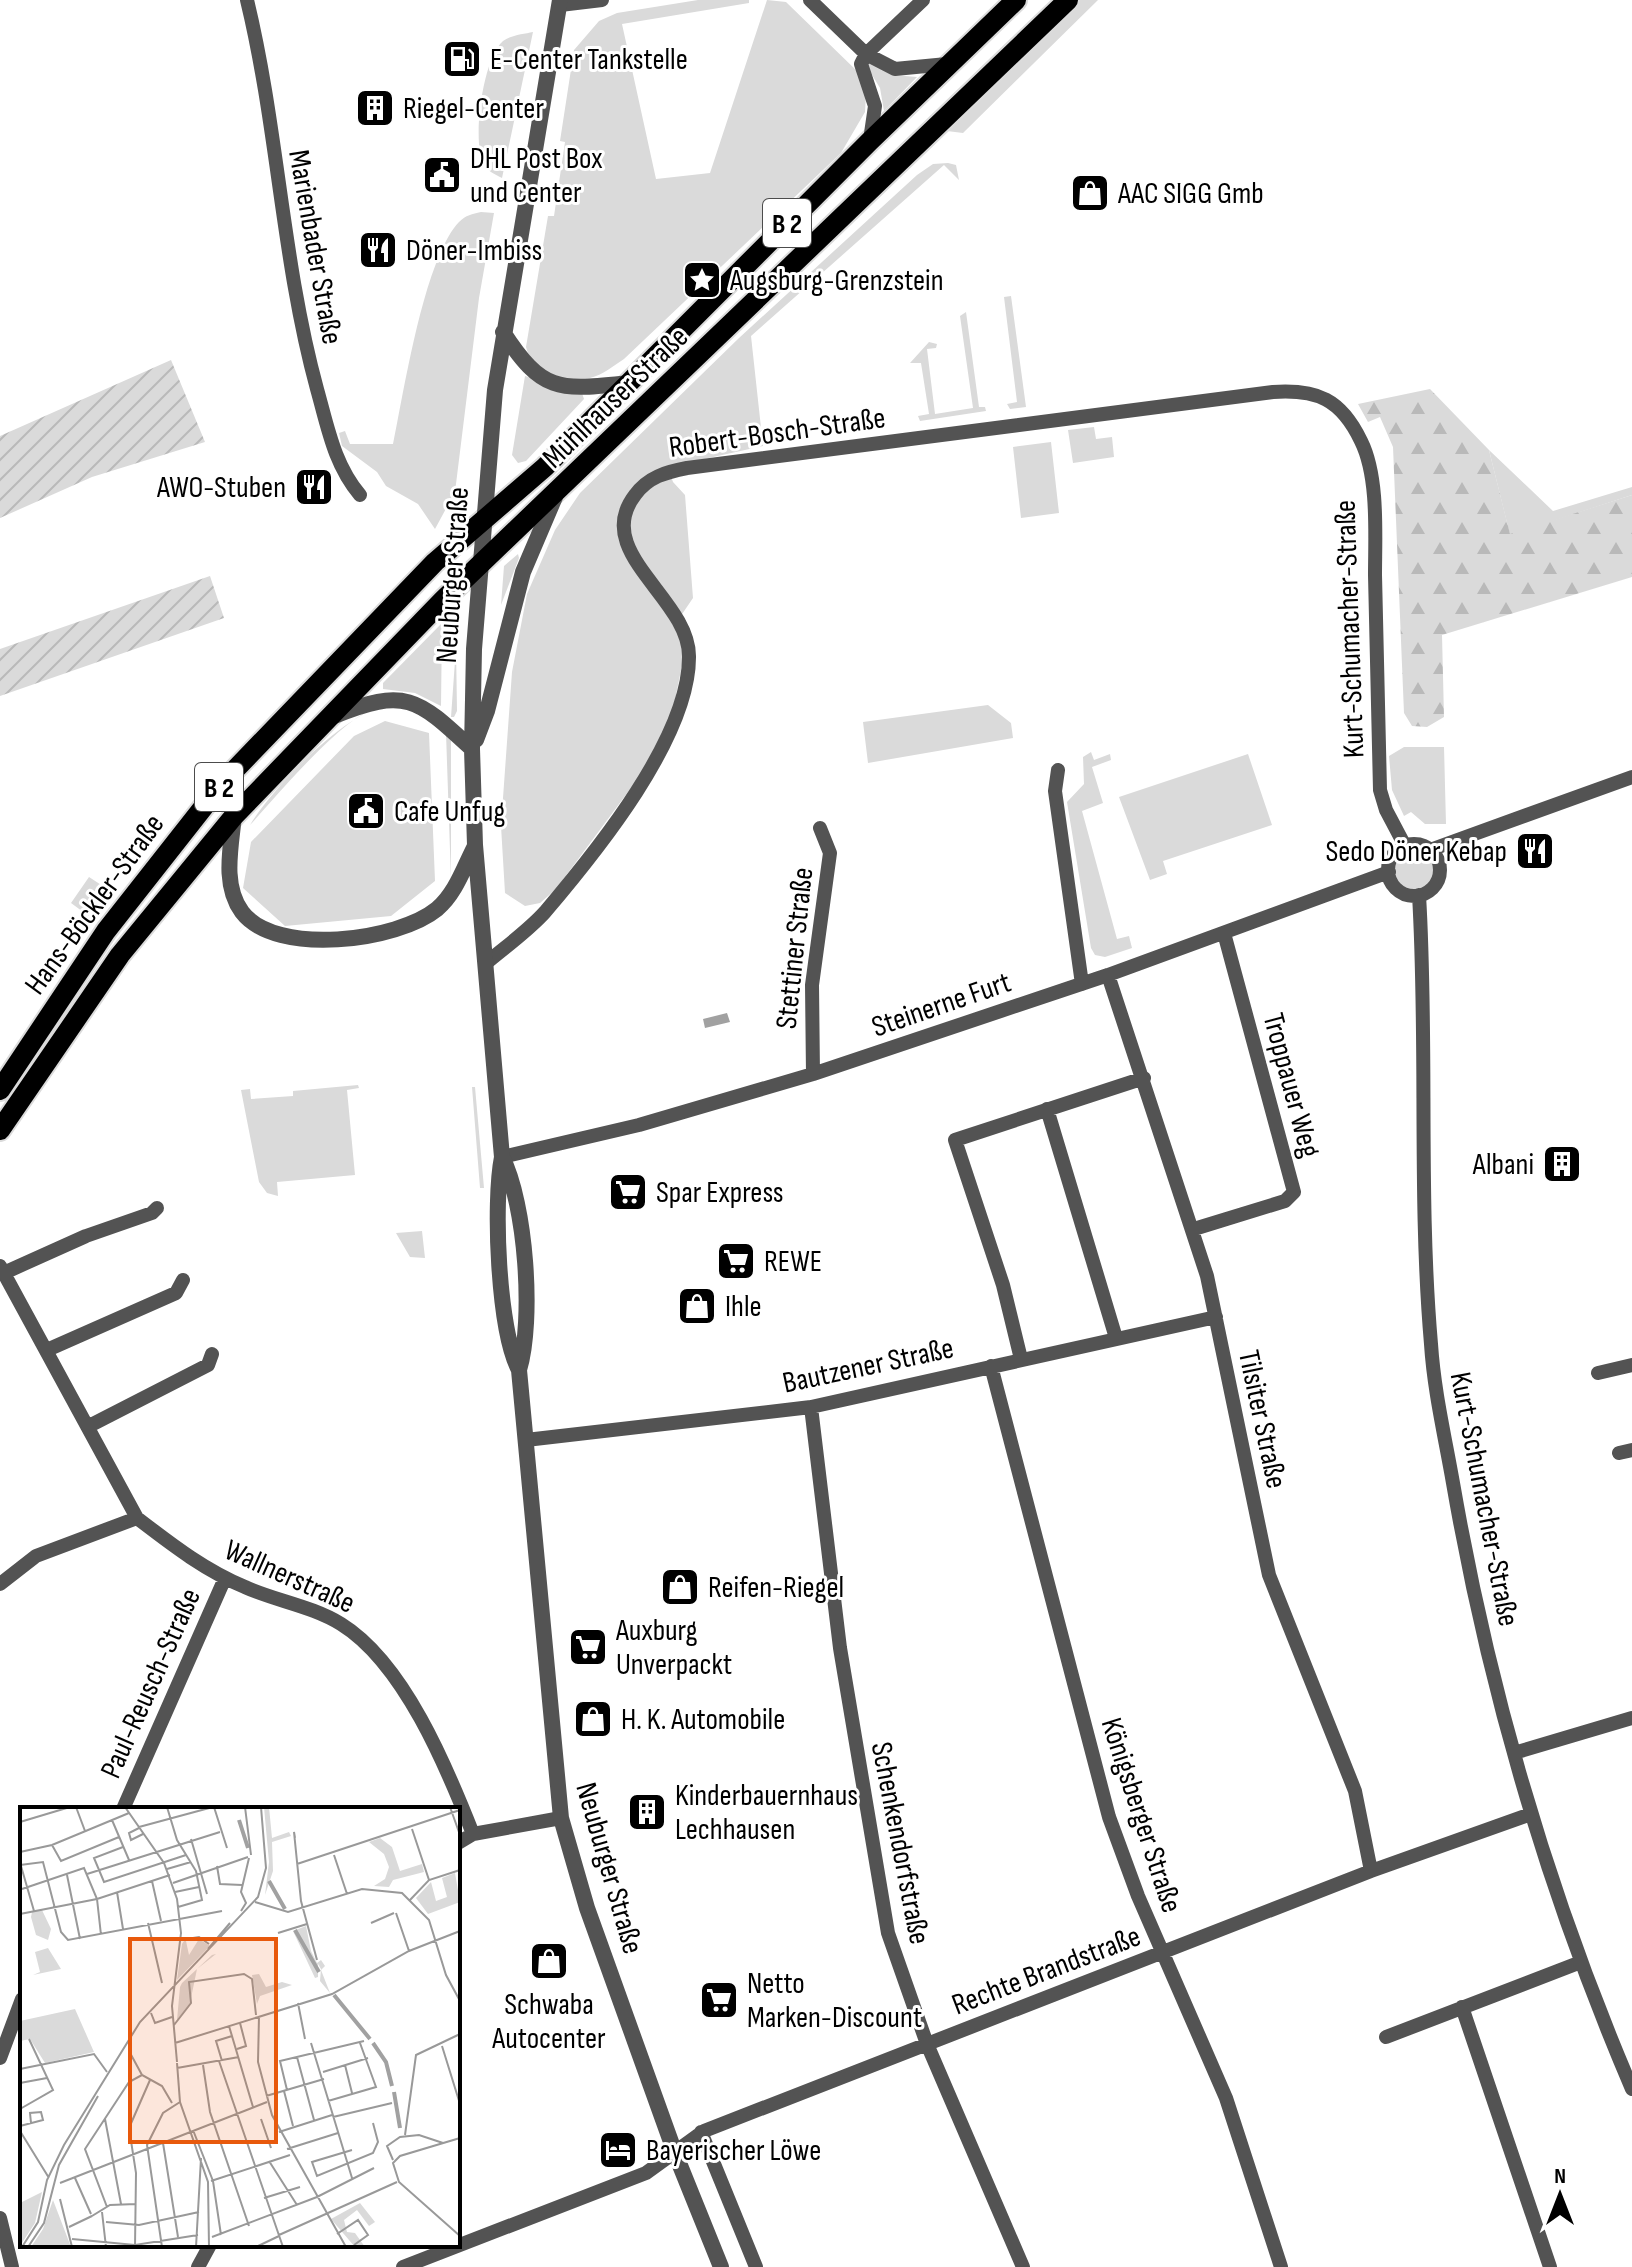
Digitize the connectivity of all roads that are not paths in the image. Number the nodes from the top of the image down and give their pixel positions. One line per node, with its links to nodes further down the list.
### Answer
1 (247, 0): 14 (street, Marienbader Straße)
2 (602, 0): 7 (street)
3 (810, 0): 8 (street)
4 (923, 0): 8 (street)
5 (1016, 0): 9 (main road, Mühlhauser Straße / B 2)
6 (1068, 0): 15 (main road, Mühlhauser Straße / B 2)
7 (560, 3): 11 (street, Neuburger Straße)
8 (866, 54): 9 (street); 10 (street)
9 (947, 64): 10 (main road, Mühlhauser Straße / B 2)
10 (870, 141): 12 (main road, Mühlhauser Straße / B 2)
11 (503, 332): 12 (street); 16 (street, Neuburger Straße)
12 (629, 383): 16 (main road, Mühlhauser Straße / B 2)
13 (1340, 412): 25 (street, Kurt-Schumacher-Straße); 30 (street, Robert-Bosch-Straße)
14 (360, 495)
15 (556, 495): 17 (main road, Mühlhauser Straße / B 2); 19 (street)
16 (483, 524): 17 (street, Neuburger Straße); 35 (main road, Hans-Böckler-Straße / B 2)
17 (479, 569): 18 (main road, Hans-Böckler-Straße / B 2); 19 (street, Neuburger Straße)
18 (328, 719): 19 (street); 22 (main road, Hans-Böckler-Straße / B 2)
19 (472, 749): 24 (street, Neuburger Straße)
20 (1058, 770): 32 (street)
21 (1632, 777): 26 (street)
22 (234, 816): 24 (street); 37 (main road, Hans-Böckler-Straße / B 2)
23 (820, 828): 33 (street, Stettiner Straße)
24 (475, 845): 30 (street, Neuburger Straße)
25 (1405, 846): 26 (street); 27 (street)
26 (1430, 850): 28 (street)
27 (1389, 872): 28 (street); 29 (street, Steinerne Furt)
28 (1419, 895): 58 (street, Kurt-Schumacher-Straße)
29 (1224, 933): 31 (street, Steinerne Furt); 40 (street, Troppauer Weg)
30 (485, 964): 38 (street, Neuburger Straße)
31 (1108, 975): 32 (street, Steinerne Furt); 34 (street, Tilsiter Straße)
32 (1082, 984): 33 (street, Steinerne Furt)
33 (813, 1074): 38 (street, Steinerne Furt)
34 (1144, 1078): 36 (street); 40 (street, Tilsiter Straße)
35 (0, 1090)
36 (1047, 1109): 44 (street); 47 (street)
37 (0, 1130)
38 (502, 1157): 53 (street, Neuburger Straße)
39 (157, 1208): 41 (street, Wallnerstraße)
40 (1194, 1229): 43 (street, Tilsiter Straße)
41 (3, 1269): 45 (street, Wallnerstraße)
42 (183, 1280): 45 (street)
43 (1216, 1317): 44 (street, Bautzener Straße); 64 (street, Tilsiter Straße)
44 (1116, 1338): 47 (street, Bautzener Straße)
45 (47, 1350): 52 (street, Wallnerstraße)
46 (212, 1354): 52 (street)
47 (1021, 1359): 49 (street, Bautzener Straße)
48 (1632, 1365): 50 (street)
49 (991, 1366): 51 (street, Bautzener Straße); 65 (street, Königsberger Straße)
50 (1598, 1373)
51 (811, 1407): 53 (street, Bautzener Straße); 70 (street, Schenkendorfstraße)
52 (89, 1426): 54 (street, Wallnerstraße)
53 (526, 1440): 61 (street, Neuburger Straße)
54 (137, 1518): 55 (street, Wallnerstraße); 56 (street)
55 (225, 1578): 59 (street, Paul-Reusch-Straße); 62 (street, Wallnerstraße)
56 (0, 1584)
57 (1632, 1718): 58 (street)
58 (1514, 1753): 60 (street, Kurt-Schumacher-Straße)
59 (124, 1807)
60 (1531, 1814): 64 (street, Rechte Brandstraße); 66 (street, Kurt-Schumacher-Straße)
61 (561, 1818): 62 (street); 74 (street, Neuburger Straße)
62 (473, 1834): 63 (street)
63 (460, 1842)
64 (1371, 1871): 65 (street, Rechte Brandstraße)
65 (1161, 1953): 70 (street, Rechte Brandstraße); 85 (street, Königsberger Straße)
66 (1581, 1962): 68 (street); 72 (street, Kurt-Schumacher-Straße)
67 (20, 2004): 71 (street)
68 (1462, 2007): 69 (street); 86 (street)
69 (1386, 2037)
70 (927, 2044): 73 (street, Rechte Brandstraße); 84 (street, Schenkendorfstraße)
71 (0, 2058)
72 (1632, 2089)
73 (701, 2132): 74 (street, Rechte Brandstraße); 83 (street)
74 (675, 2153): 76 (street, Rechte Brandstraße); 82 (street, Neuburger Straße)
75 (0, 2218): 79 (street)
76 (460, 2245)
77 (209, 2247): 80 (street)
78 (455, 2247): 81 (street, Rechte Brandstraße)
79 (12, 2267)
80 (198, 2267)
81 (403, 2267)
82 (721, 2267)
83 (756, 2267)
84 (1023, 2267)
85 (1281, 2267)
86 (1550, 2267)

